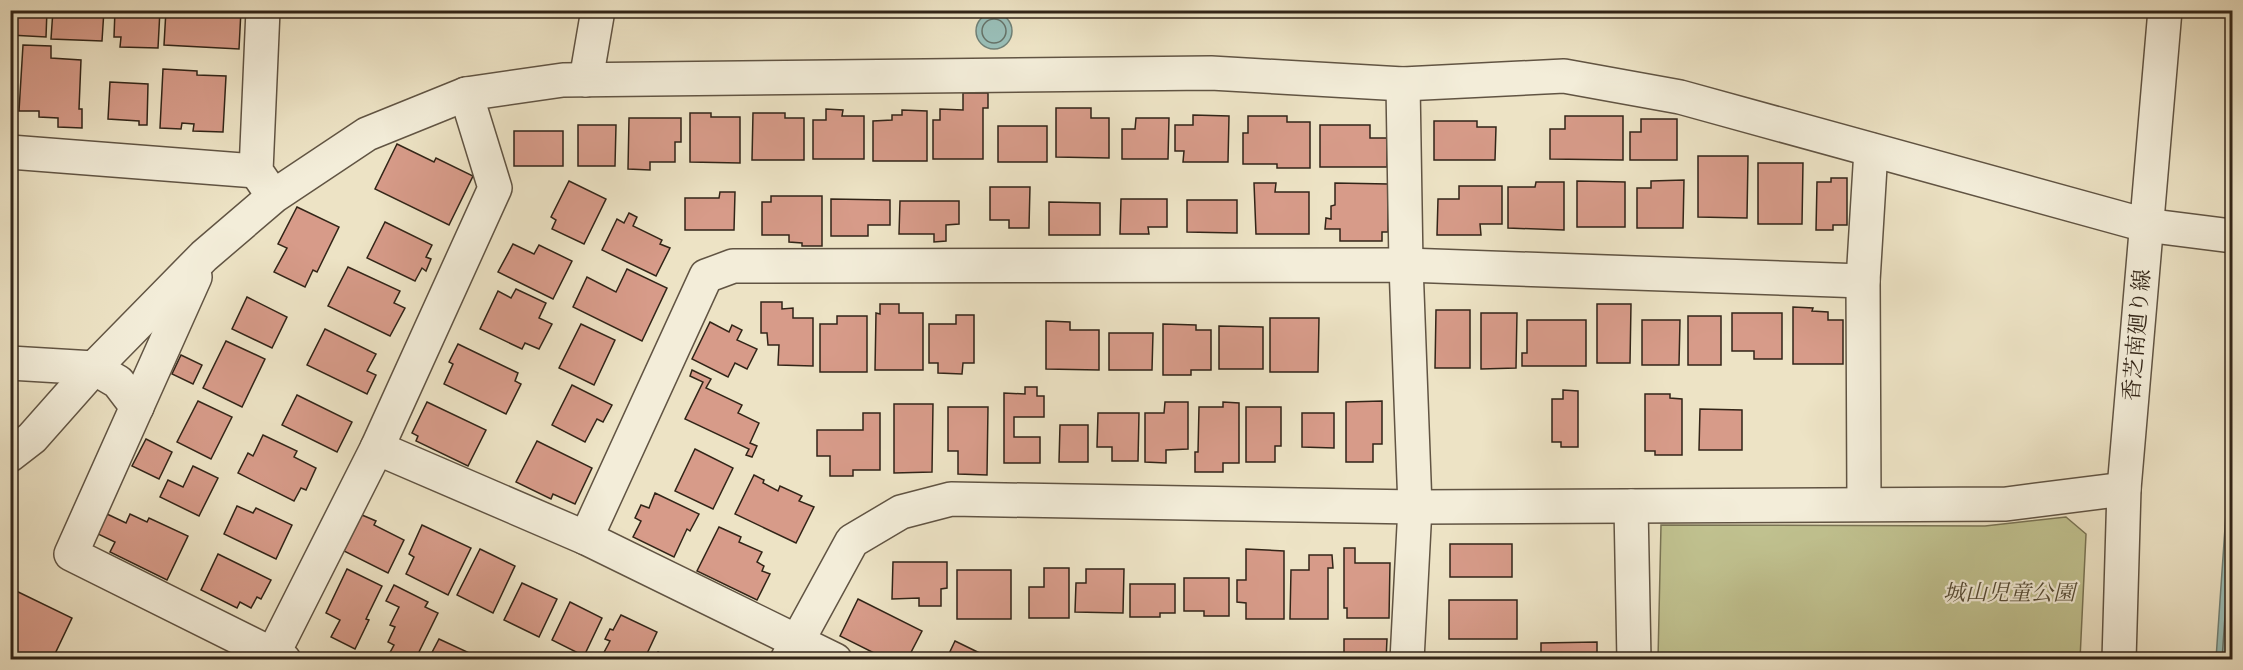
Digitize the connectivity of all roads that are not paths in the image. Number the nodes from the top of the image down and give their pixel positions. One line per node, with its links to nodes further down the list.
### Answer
1 (263, 10): 9 (street)
2 (598, 10): 4 (street)
3 (2165, 10): 10 (street, 香芝南廻り線)
4 (586, 80): 5 (street); 6 (street)
5 (1402, 84): 7 (street); 13 (street)
6 (466, 94): 9 (street); 18 (street)
7 (1871, 150): 10 (street); 14 (street)
8 (10, 152): 9 (street)
9 (265, 184): 12 (street)
10 (2145, 225): 11 (street); 20 (street, 香芝南廻り線)
11 (2232, 236)
12 (204, 256): 16 (street); 17 (street)
13 (1406, 266): 14 (street); 23 (street); 24 (street)
14 (1863, 281): 21 (street)
15 (10, 363): 16 (street)
16 (94, 368): 17 (street); 19 (street)
17 (136, 407): 26 (street)
18 (377, 448): 24 (street); 26 (street)
19 (10, 455)
20 (2124, 489): 21 (street); 30 (street, 香芝南廻り線)
21 (1864, 504): 22 (street)
22 (1632, 506): 23 (street); 29 (street)
23 (1415, 507): 25 (street); 28 (street)
24 (586, 538): 25 (street)
25 (792, 650): 27 (street)
26 (278, 657)
27 (835, 660)
28 (1407, 660)
29 (1634, 660)
30 (2119, 660)

